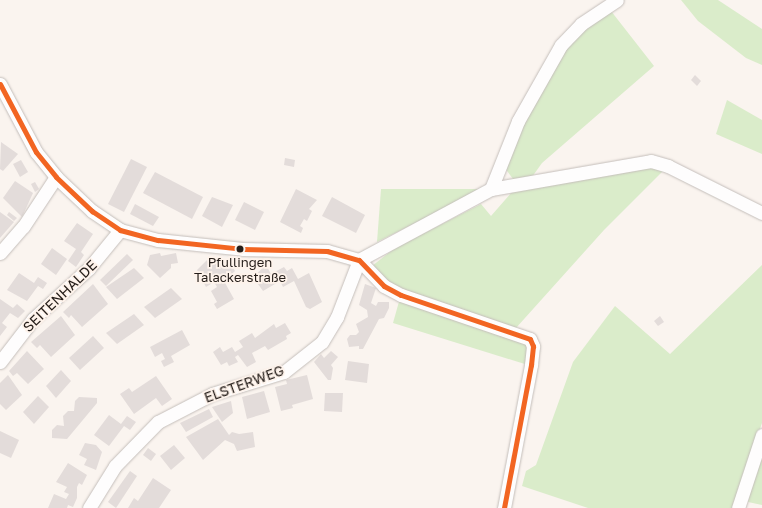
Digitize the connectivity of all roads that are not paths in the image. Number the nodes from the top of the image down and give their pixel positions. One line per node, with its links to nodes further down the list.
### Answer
1 (617, 0): 4 (street)
2 (0, 84): 3 (street)
3 (56, 177): 6 (street); 7 (street)
4 (491, 188): 5 (street); 8 (street)
5 (762, 214)
6 (120, 230): 8 (street); 9 (street, SEITENHALDE)
7 (0, 253)
8 (359, 260): 11 (street, ELSTERWEG); 12 (street)
9 (0, 362)
10 (762, 435): 13 (street)
11 (89, 508)
12 (504, 508)
13 (738, 508)

